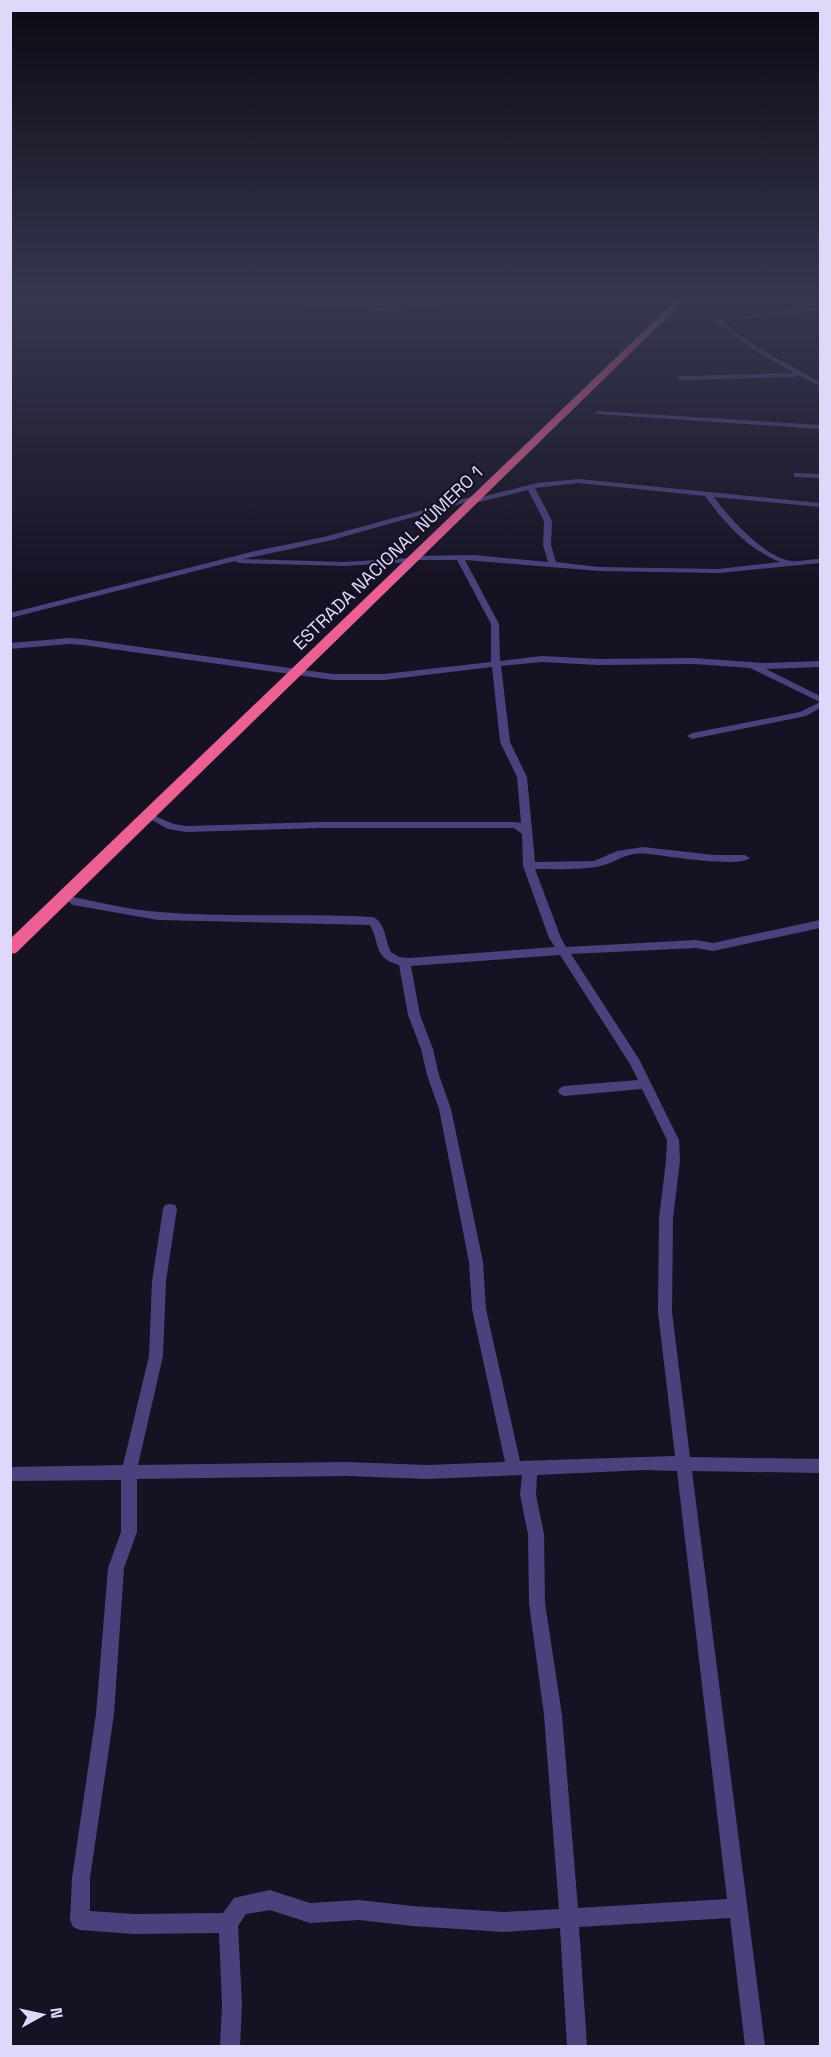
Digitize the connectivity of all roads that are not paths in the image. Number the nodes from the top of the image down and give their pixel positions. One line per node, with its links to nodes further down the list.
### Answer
1 (582, 396): 8 (highway, ESTRADA NACIONAL NÚMERO 1)
2 (598, 413): 3 (street)
3 (820, 427)
4 (797, 475): 5 (street)
5 (820, 476)
6 (531, 487): 7 (street); 8 (street); 15 (street)
7 (707, 493): 9 (street); 14 (street)
8 (476, 499): 10 (street); 12 (highway, ESTRADA NACIONAL NÚMERO 1)
9 (820, 505)
10 (257, 557): 12 (street); 16 (street)
11 (460, 557): 12 (street); 15 (street); 18 (street)
12 (412, 559): 21 (highway, ESTRADA NACIONAL NÚMERO 1)
13 (820, 561): 14 (street)
14 (787, 563): 15 (street)
15 (553, 566)
16 (10, 616)
17 (10, 646): 21 (street)
18 (497, 664): 20 (street); 21 (street); 26 (street)
19 (820, 664): 20 (street)
20 (752, 665): 22 (street)
21 (295, 673): 31 (highway, ESTRADA NACIONAL NÚMERO 1)
22 (820, 699)
23 (820, 705): 24 (street)
24 (692, 736)
25 (155, 819): 26 (street)
26 (527, 834): 28 (street)
27 (745, 858): 28 (street)
28 (528, 866): 32 (street)
29 (73, 901): 33 (street)
30 (820, 924): 32 (street)
31 (10, 949)
32 (563, 951): 33 (street); 34 (street)
33 (404, 961): 39 (street)
34 (645, 1084): 35 (street); 37 (street)
35 (564, 1091)
36 (170, 1209): 40 (street)
37 (684, 1463): 38 (street); 39 (street); 42 (street)
38 (820, 1466)
39 (522, 1468): 40 (street); 43 (street)
40 (129, 1472): 41 (street); 44 (street)
41 (10, 1474)
42 (738, 1908): 43 (street); 47 (street)
43 (570, 1918): 44 (street); 46 (street)
44 (228, 1923): 45 (street)
45 (230, 2046)
46 (576, 2046)
47 (755, 2046)

